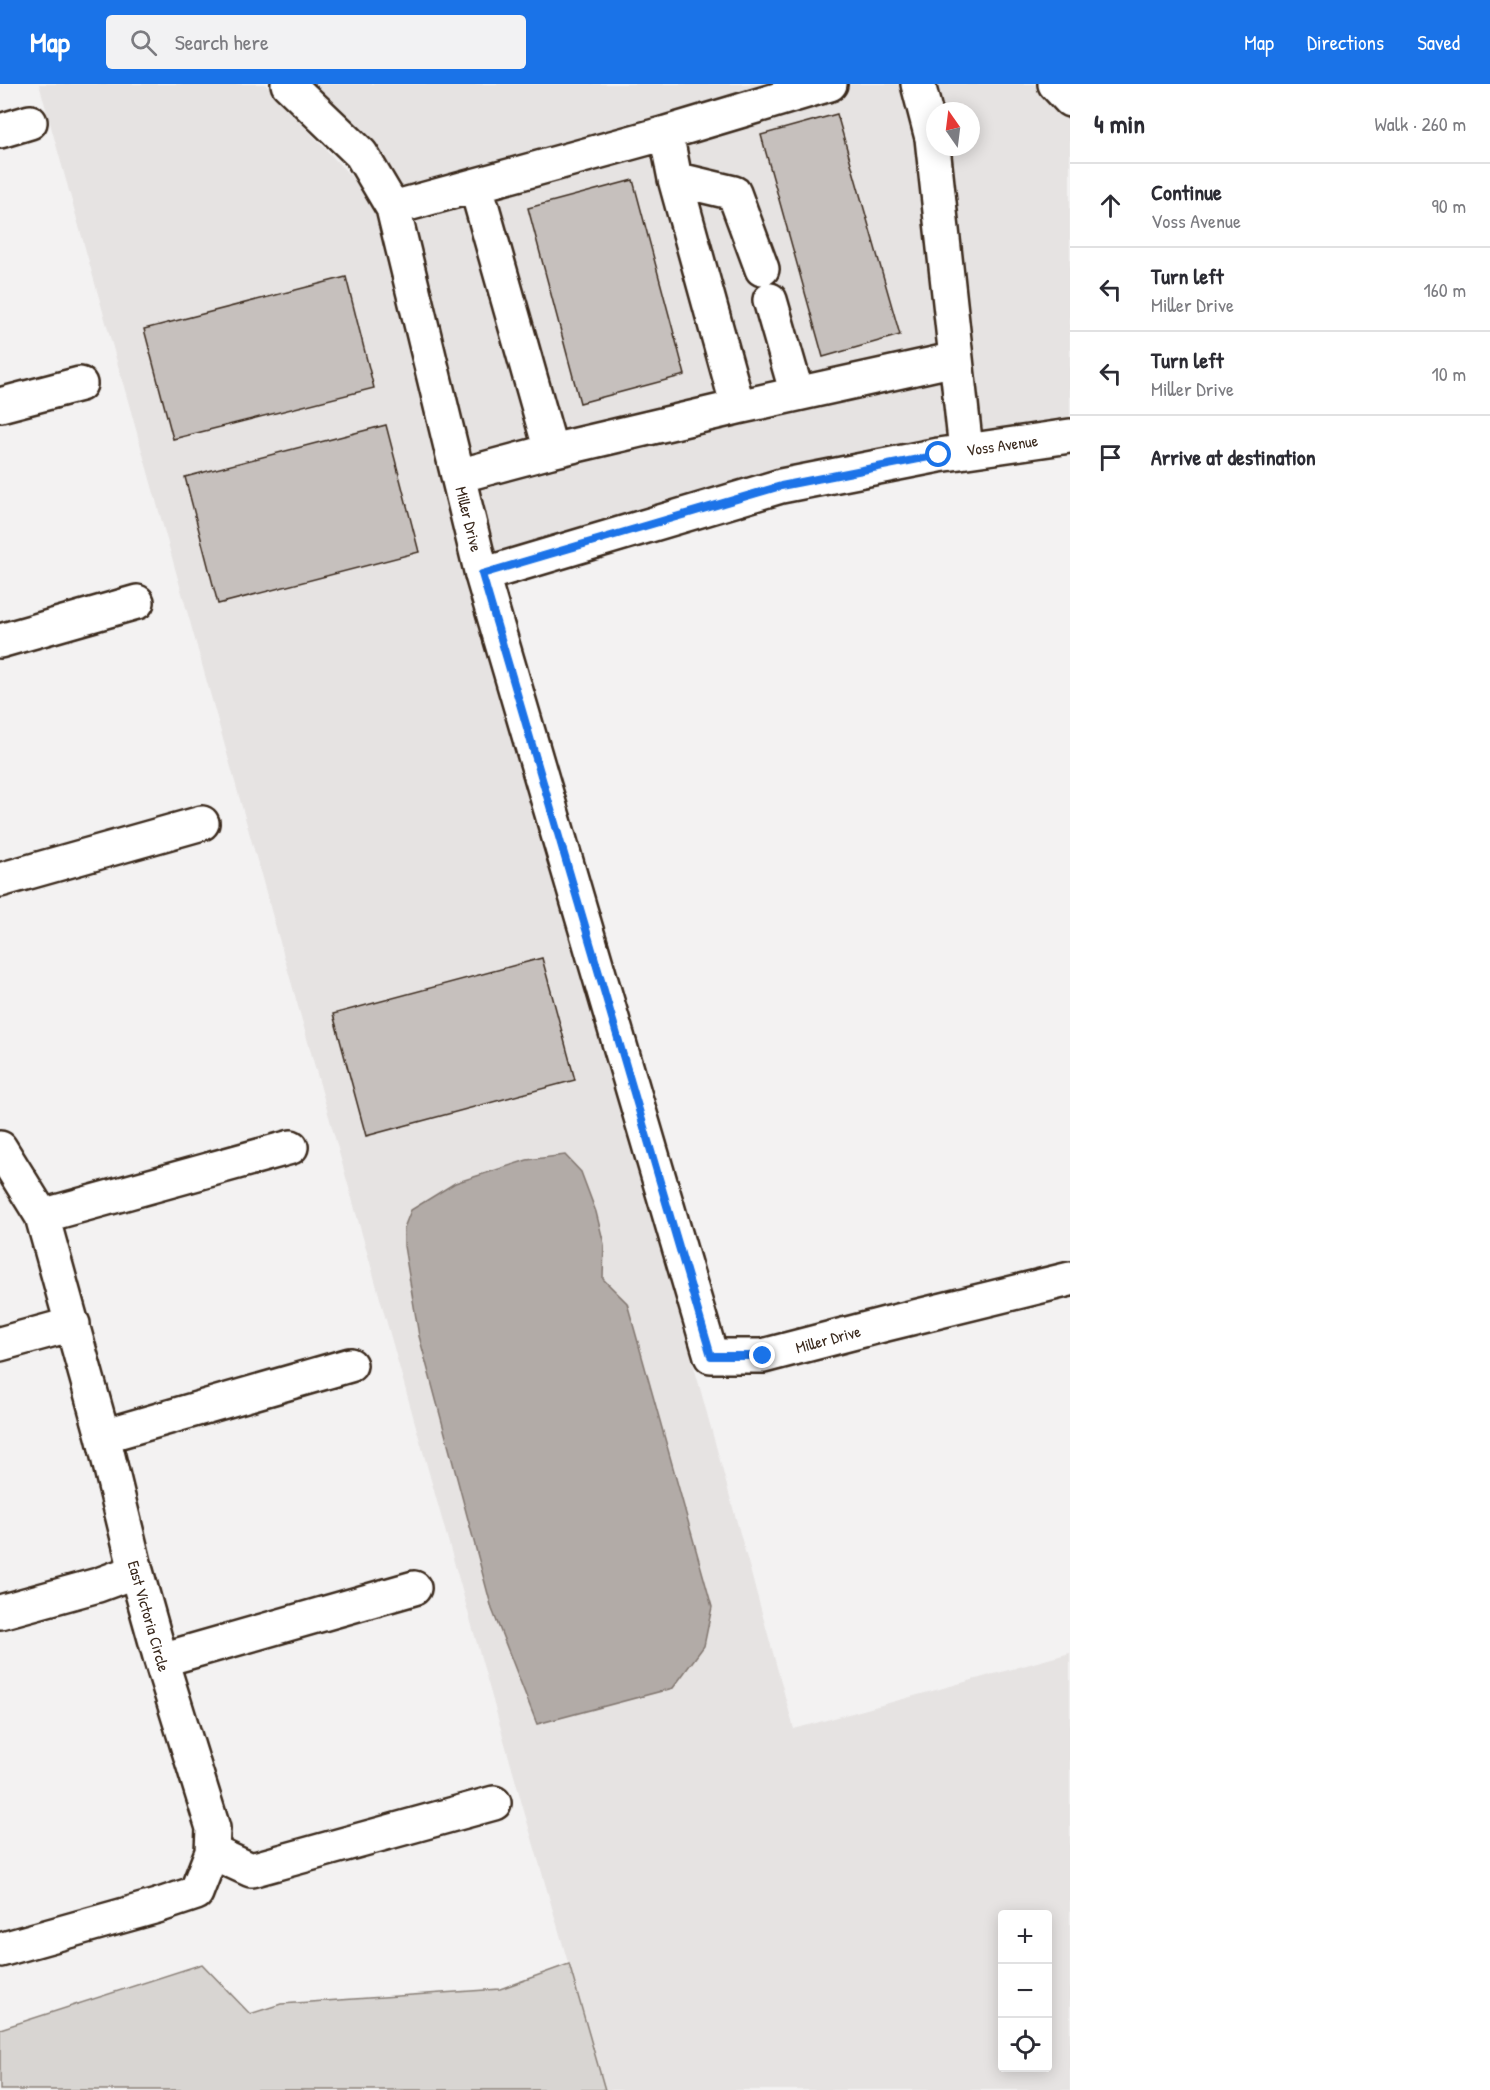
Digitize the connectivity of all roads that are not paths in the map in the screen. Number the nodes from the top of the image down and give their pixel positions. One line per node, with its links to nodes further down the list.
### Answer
1 (288, 84): 9 (street, Miller Drive)
2 (830, 84): 6 (street)
3 (918, 84): 12 (street)
4 (1055, 84): 5 (street)
5 (1070, 100)
6 (666, 133): 7 (street); 8 (street)
7 (675, 179): 10 (street); 16 (street)
8 (476, 186): 9 (street); 19 (street)
9 (393, 208): 20 (street, Miller Drive)
10 (762, 269)
11 (770, 300): 14 (street)
12 (957, 360): 14 (street); 18 (street)
13 (80, 384): 15 (street)
14 (797, 394): 16 (street)
15 (0, 405)
16 (738, 407): 19 (street)
17 (1070, 436): 18 (street, Voss Avenue)
18 (966, 450): 21 (street, Voss Avenue)
19 (551, 451): 20 (street)
20 (458, 476): 21 (street, Miller Drive)
21 (482, 574): 29 (street, Miller Drive)
22 (137, 602): 23 (street)
23 (0, 641)
24 (202, 823): 25 (street)
25 (0, 880)
26 (291, 1146): 28 (street)
27 (0, 1148): 28 (street, East Victoria Circle)
28 (42, 1216): 30 (street, East Victoria Circle)
29 (1070, 1279)
30 (73, 1324): 31 (street); 33 (street, East Victoria Circle)
31 (0, 1344)
32 (350, 1365): 33 (street)
33 (103, 1436): 34 (street, East Victoria Circle)
34 (136, 1571): 36 (street); 37 (street, East Victoria Circle)
35 (414, 1588): 37 (street)
36 (0, 1612)
37 (161, 1660): 39 (street, East Victoria Circle)
38 (494, 1803): 39 (street)
39 (212, 1852): 40 (street, East Victoria Circle)
40 (0, 1950)

